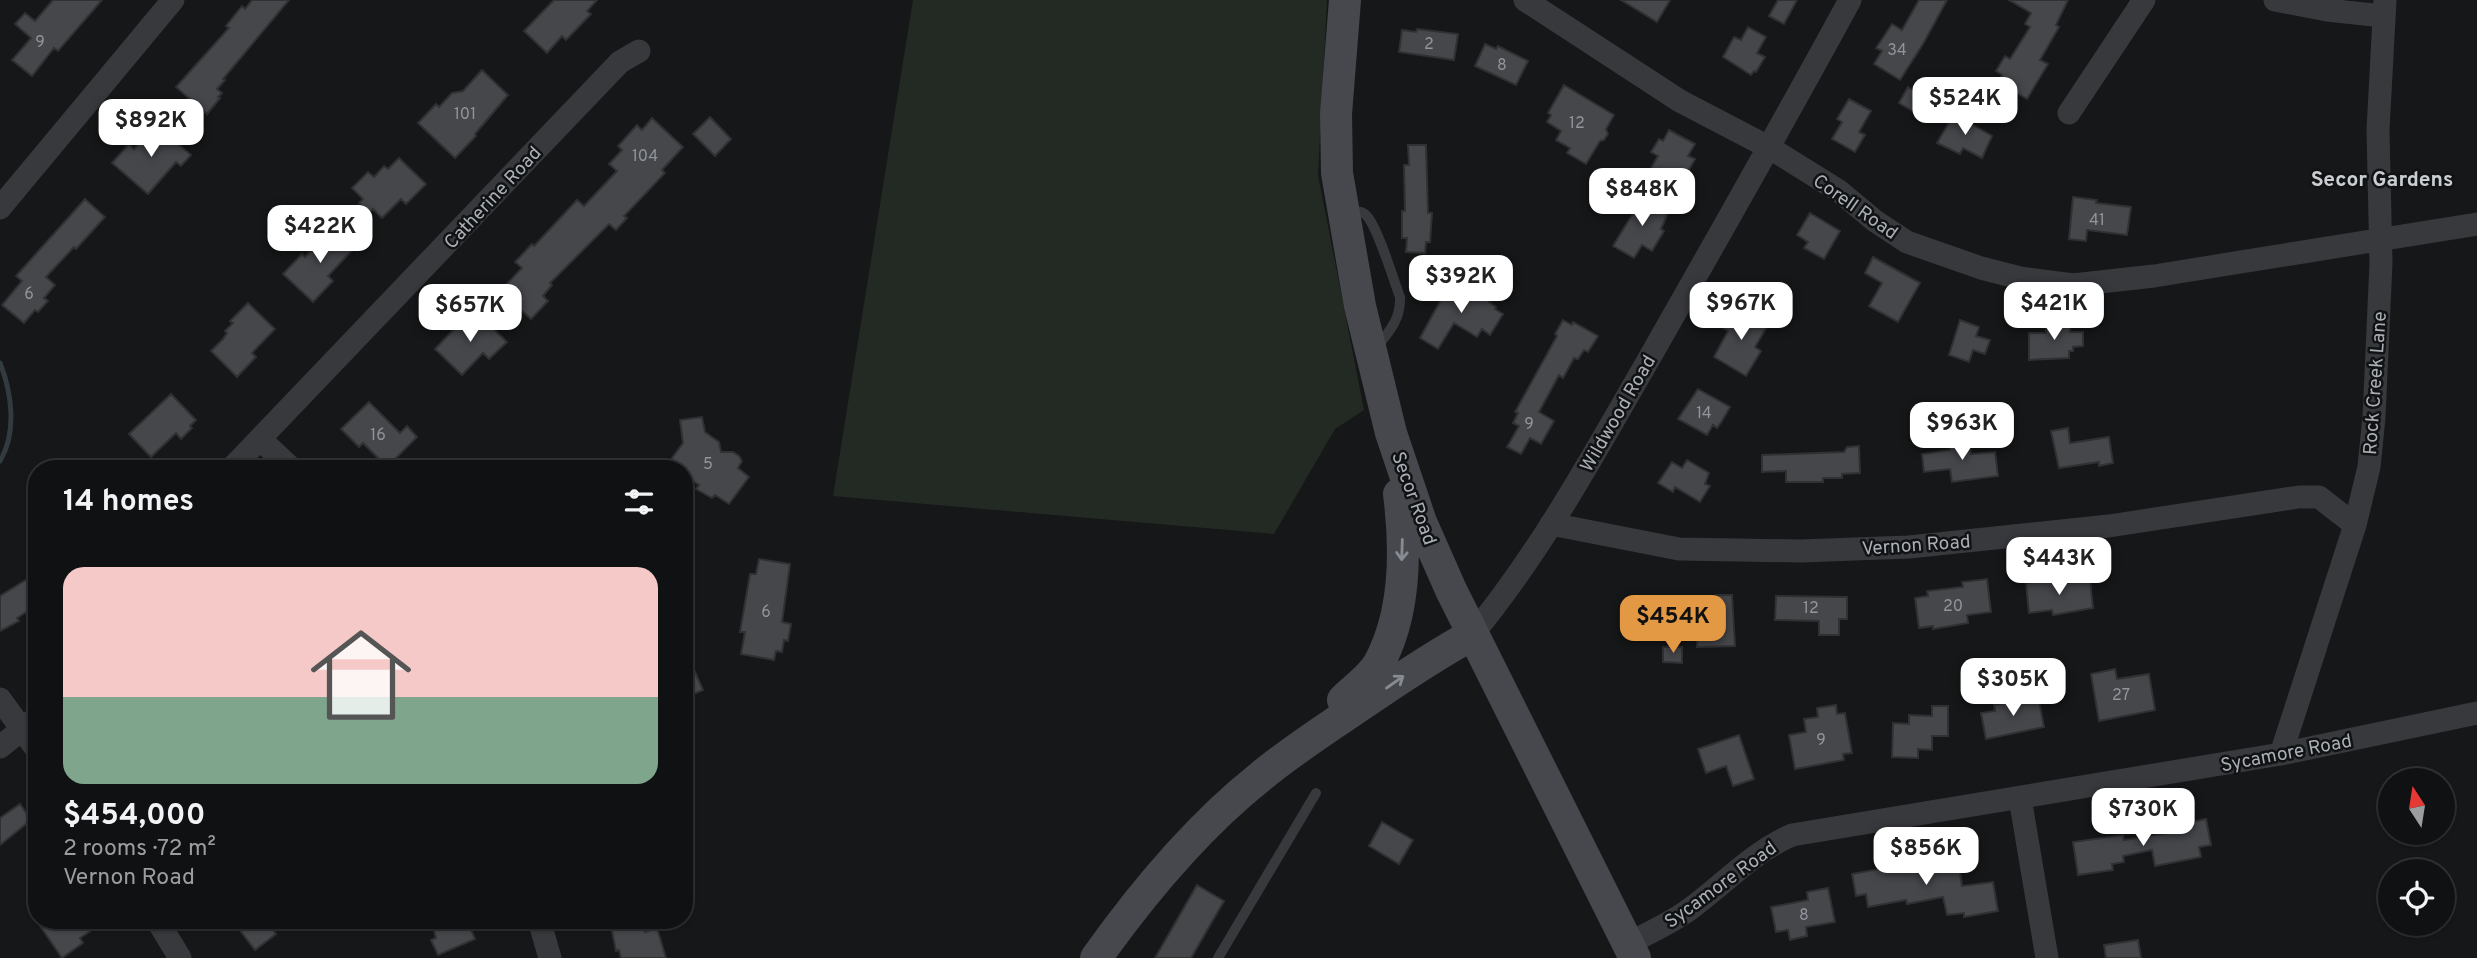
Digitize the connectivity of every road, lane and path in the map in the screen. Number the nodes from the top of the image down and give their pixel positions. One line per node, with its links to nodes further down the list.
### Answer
1 (173, 0): 11 (street)
2 (1345, 0): 14 (main road, Secor Road)
3 (1525, 0): 10 (street, Corell Road)
4 (1850, 0): 10 (street, Wildwood Road)
5 (2144, 0): 9 (street)
6 (2275, 0): 7 (street)
7 (2384, 8): 13 (street, Rock Creek Lane)
8 (639, 51): 15 (street, Catherine Road)
9 (2069, 113)
10 (1770, 148): 13 (street, Corell Road); 18 (street, Wildwood Road)
11 (0, 208)
12 (2477, 224): 13 (street, Corell Road)
13 (2380, 241): 19 (street, Rock Creek Lane)
14 (1391, 433): 20 (main road, Secor Road); 27 (main road, one-way to 27)
15 (261, 440): 16 (street, Catherine Road); 17 (street)
16 (240, 460)
17 (282, 460)
18 (1551, 524): 19 (street, Vernon Road); 20 (street, Wildwood Road)
19 (2355, 525): 26 (street, Rock Creek Lane)
20 (1472, 635): 27 (main road, one-way to 20); 32 (main road, Secor Road)
21 (0, 699): 23 (street)
22 (2477, 713): 26 (street, Sycamore Road)
23 (28, 722)
24 (28, 726): 25 (street)
25 (0, 747)
26 (2281, 754): 29 (street, Sycamore Road)
27 (1278, 762): 35 (main road)
28 (1316, 793): 36 (lane)
29 (2020, 799): 32 (street, Sycamore Road); 37 (street)
30 (162, 929): 33 (street)
31 (542, 929): 34 (street)
32 (1630, 953)
33 (180, 958)
34 (550, 958)
35 (1096, 958)
36 (1218, 958)
37 (2047, 958)

